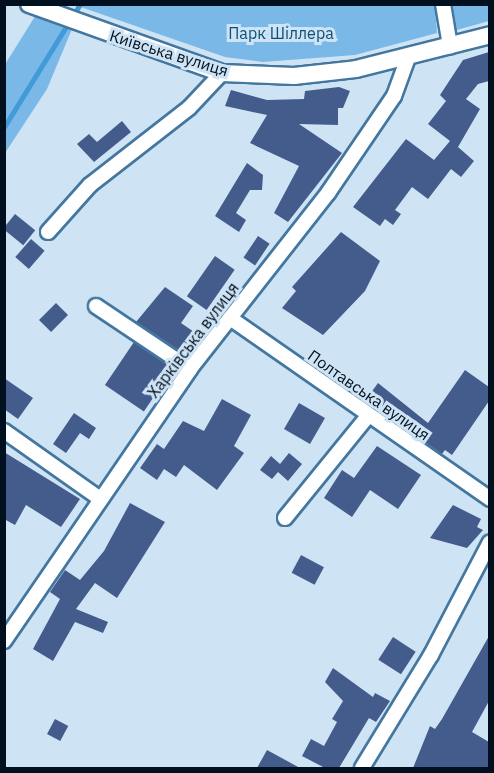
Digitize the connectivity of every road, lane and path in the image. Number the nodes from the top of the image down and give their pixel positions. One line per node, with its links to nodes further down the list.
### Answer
1 (443, 4): 4 (street)
2 (34, 6): 6 (street, Київська вулиця)
3 (489, 36): 4 (street, Київська вулиця)
4 (450, 46): 5 (street, Київська вулиця)
5 (407, 60): 6 (street, Київська вулиця); 9 (street, Харківська вулиця)
6 (222, 73): 7 (street)
7 (48, 232)
8 (96, 306): 10 (street)
9 (230, 318): 10 (street, Харківська вулиця); 11 (street, Полтавська вулиця)
10 (190, 369): 13 (street, Харківська вулиця)
11 (368, 416): 14 (street, Полтавська вулиця); 15 (street)
12 (4, 430): 13 (street)
13 (99, 498): 17 (street, Харківська вулиця)
14 (489, 499)
15 (285, 518)
16 (489, 542): 18 (street)
17 (4, 641)
18 (362, 768)

